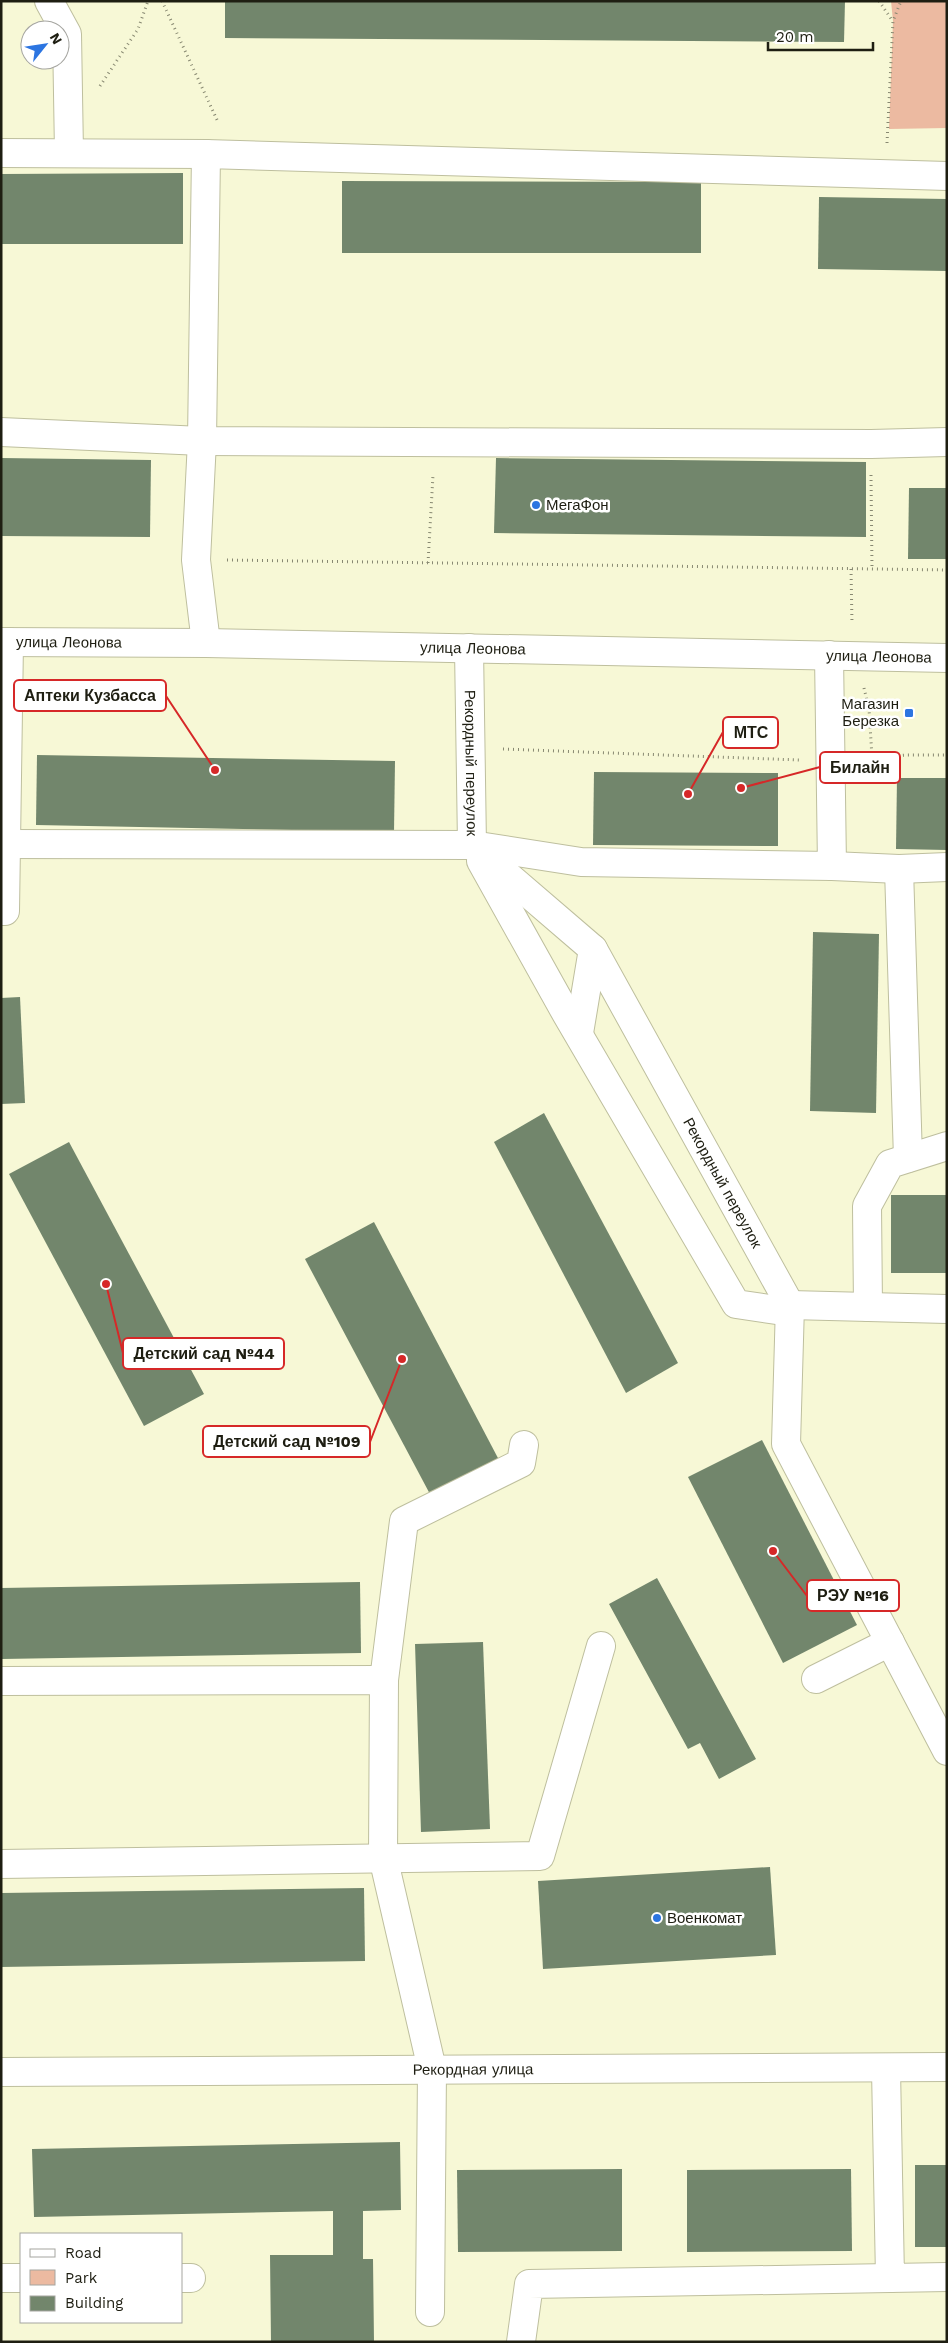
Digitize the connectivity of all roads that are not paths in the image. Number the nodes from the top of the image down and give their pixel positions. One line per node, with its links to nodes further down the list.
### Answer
1 (49, 1): 2 (main road)
2 (69, 152): 3 (main road); 4 (main road)
3 (1, 153)
4 (216, 154): 5 (main road); 7 (main road)
5 (947, 176)
6 (1, 432): 7 (main road)
7 (202, 441): 8 (main road); 10 (main road)
8 (947, 442)
9 (5, 642): 10 (main road, улица Леонова); 14 (main road)
10 (206, 643): 11 (main road, улица Леонова)
11 (469, 648): 12 (main road, улица Леонова); 15 (main road, Рекордный переулок)
12 (829, 655): 13 (main road, улица Леонова); 16 (main road)
13 (947, 658)
14 (3, 844): 15 (main road); 19 (main road)
15 (472, 845): 16 (main road); 20 (main road, Рекордный переулок); 21 (main road)
16 (832, 866): 18 (main road)
17 (947, 868): 18 (main road)
18 (898, 869): 23 (main road)
19 (1, 911)
20 (593, 949): 21 (main road); 25 (main road, Рекордный переулок)
21 (579, 1033): 25 (main road)
22 (947, 1146): 23 (main road)
23 (908, 1158): 24 (main road)
24 (868, 1307): 25 (main road); 26 (main road)
25 (790, 1308): 28 (main road)
26 (947, 1309)
27 (524, 1445): 31 (main road)
28 (890, 1642): 30 (main road); 33 (main road)
29 (602, 1646): 34 (main road)
30 (816, 1679)
31 (384, 1680): 32 (main road); 34 (main road)
32 (1, 1681)
33 (947, 1750)
34 (383, 1857): 35 (main road); 37 (main road)
35 (1, 1864)
36 (947, 2067): 38 (main road, Рекордная улица)
37 (432, 2069): 38 (main road, Рекордная улица); 39 (main road, Рекордная улица); 44 (main road)
38 (886, 2069): 43 (main road)
39 (1, 2072)
40 (947, 2277): 43 (main road)
41 (1, 2278): 42 (main road)
42 (20, 2278)
43 (890, 2278): 45 (main road)
44 (430, 2312)
45 (521, 2342)

